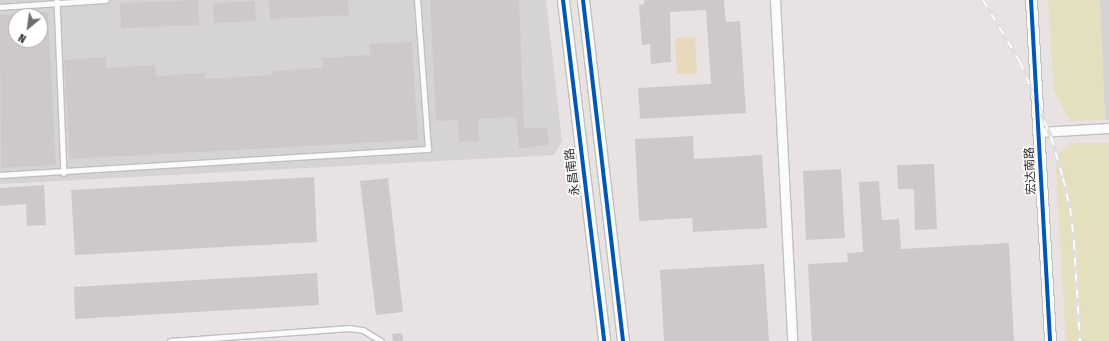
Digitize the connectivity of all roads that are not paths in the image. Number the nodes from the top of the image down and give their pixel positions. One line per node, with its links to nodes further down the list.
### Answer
1 (106, 0): 7 (lane)
2 (417, 0): 11 (lane)
3 (563, 0): 15 (street, 永昌南路)
4 (583, 0): 16 (street)
5 (775, 0): 17 (street)
6 (1030, 0): 10 (street, 宏达南路)
7 (57, 2): 8 (lane); 11 (lane)
8 (0, 8)
9 (1109, 128): 10 (street)
10 (1039, 132): 18 (street, 宏达南路)
11 (64, 173): 12 (lane)
12 (0, 175)
13 (170, 341): 14 (lane)
14 (381, 341)
15 (604, 341)
16 (623, 341)
17 (792, 341)
18 (1050, 341)

